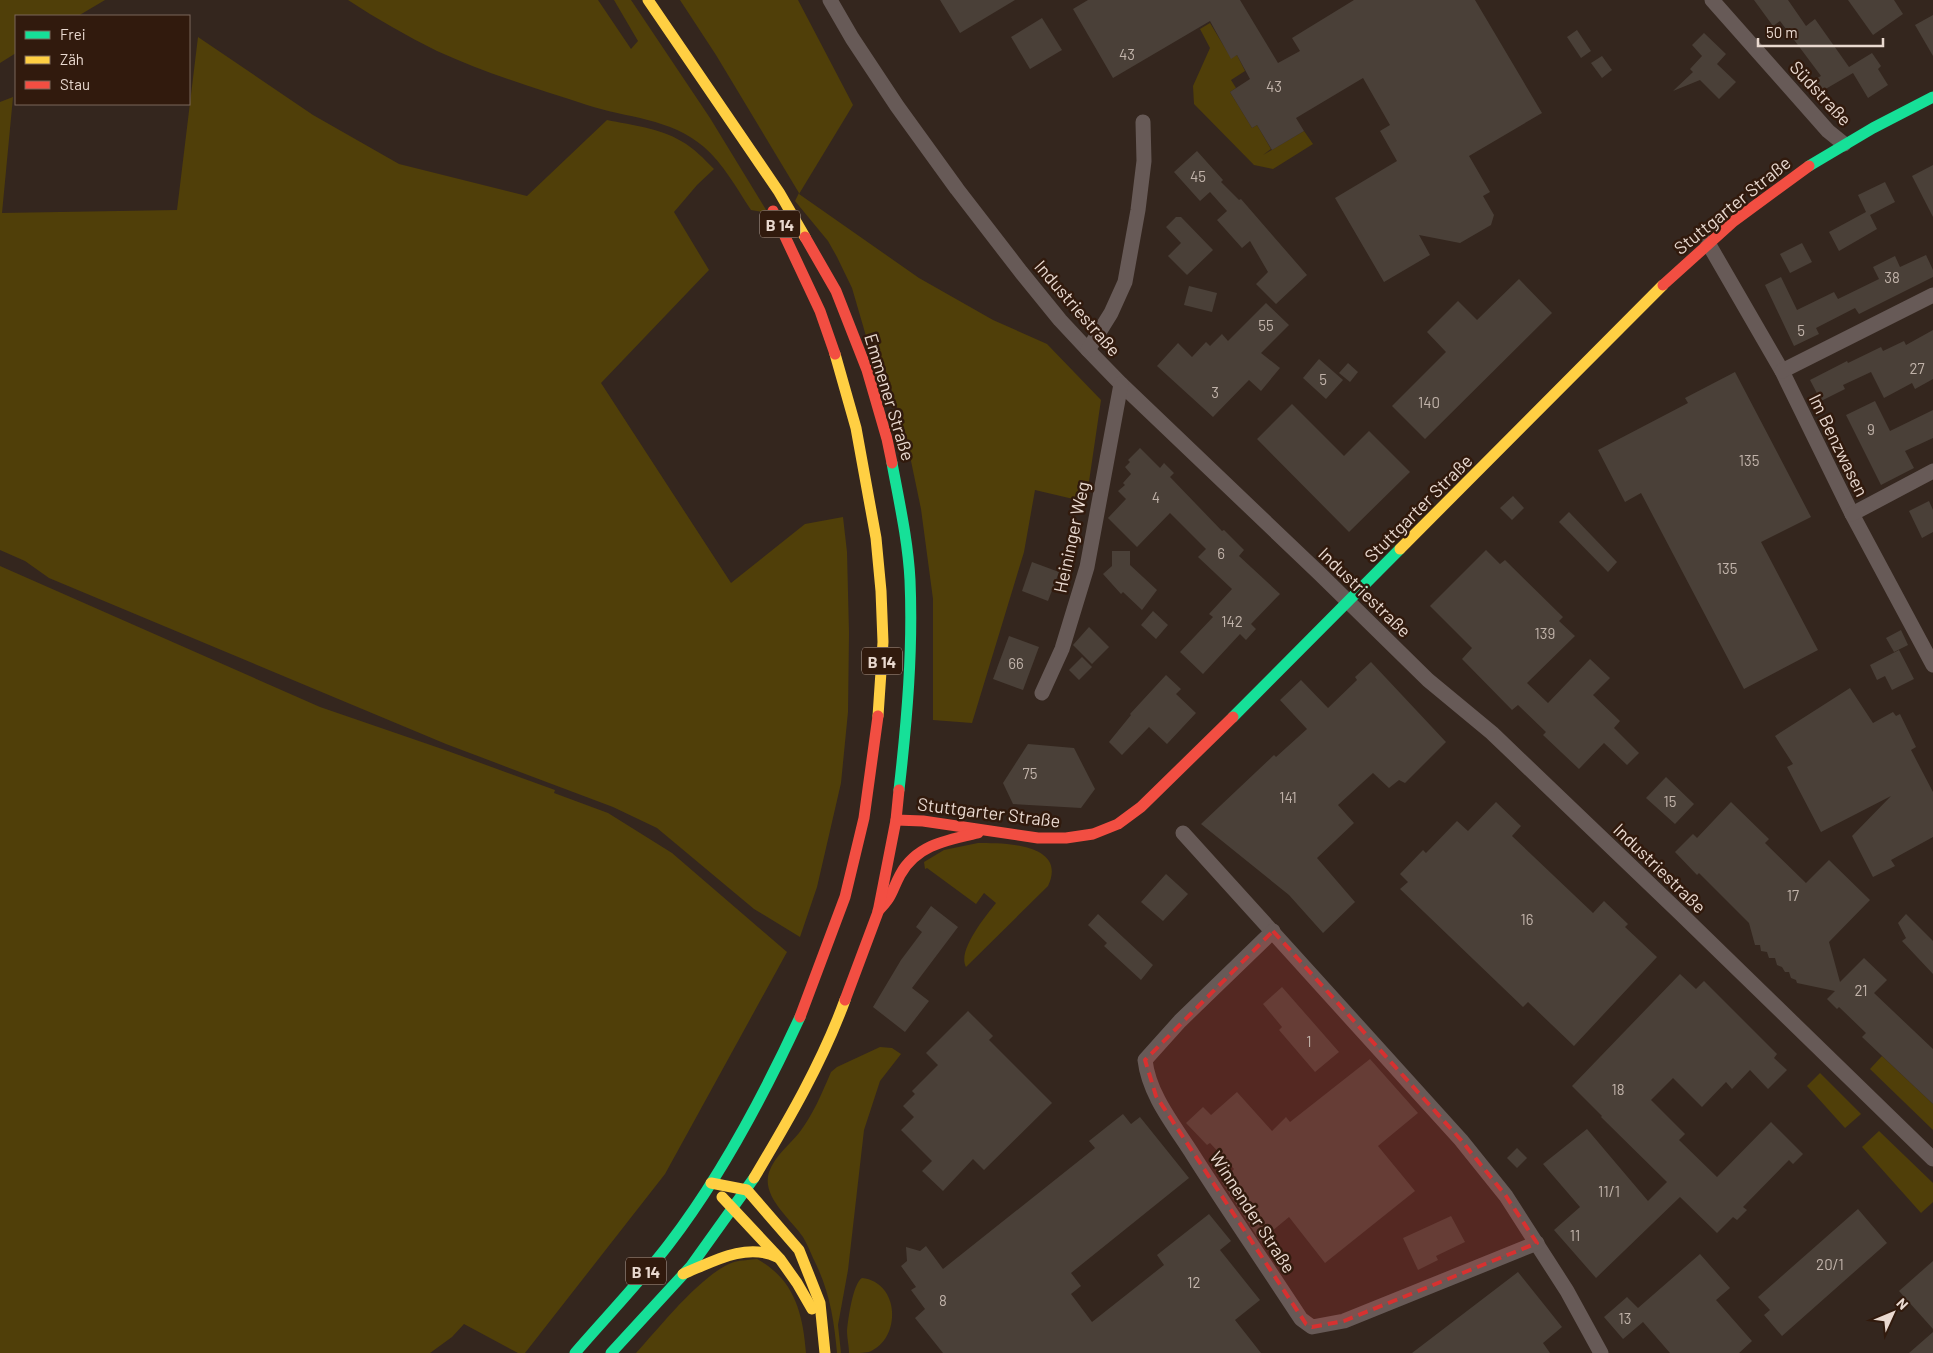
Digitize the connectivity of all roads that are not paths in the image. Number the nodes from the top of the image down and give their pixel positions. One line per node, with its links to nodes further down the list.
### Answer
1 (648, 0): 4 (main road, Emmener Straße / B 14)
2 (830, 0): 12 (street, Industriestraße)
3 (1712, 0): 7 (street, Südstraße)
4 (671, 34): 8 (main road, Emmener Straße / B 14); 20 (main road, Emmener Straße / B 14)
5 (1933, 97): 7 (main road, Stuttgarter Straße)
6 (1143, 122): 12 (street)
7 (1844, 144): 10 (main road, Stuttgarter Straße)
8 (744, 161)
9 (768, 203): 29 (main road, B 14)
10 (1708, 243): 13 (street, Im Benzwasen); 17 (main road, Stuttgarter Straße)
11 (1933, 296): 13 (street)
12 (1088, 350): 14 (street, Industriestraße)
13 (1782, 371): 16 (street, Im Benzwasen)
14 (1120, 384): 17 (street, Industriestraße); 19 (street, Heininger Weg)
15 (1933, 471): 16 (street)
16 (1852, 514): 18 (street, Im Benzwasen)
17 (1349, 602): 21 (main road, Stuttgarter Straße); 28 (street, Industriestraße)
18 (1933, 665)
19 (1042, 693)
20 (892, 820): 21 (main road, Stuttgarter Straße); 22 (main road); 26 (main road, B 14)
21 (988, 830): 25 (main road)
22 (911, 831)
23 (1183, 833): 27 (street)
24 (925, 838): 25 (main road)
25 (938, 841): 26 (main road)
26 (878, 912): 30 (main road, B 14)
27 (1274, 931): 32 (street); 32 (street, Winnender Straße)
28 (1933, 1159)
29 (711, 1183): 30 (main road); 31 (main road); 36 (main road, B 14)
30 (747, 1190): 31 (main road, B 14); 35 (main road)
31 (733, 1210): 33 (main road); 34 (main road, B 14)
32 (1537, 1243): 39 (street)
33 (780, 1259): 34 (main road); 35 (main road)
34 (683, 1274): 37 (main road, B 14)
35 (824, 1336): 38 (main road)
36 (575, 1353)
37 (611, 1353)
38 (825, 1353)
39 (1601, 1353)

